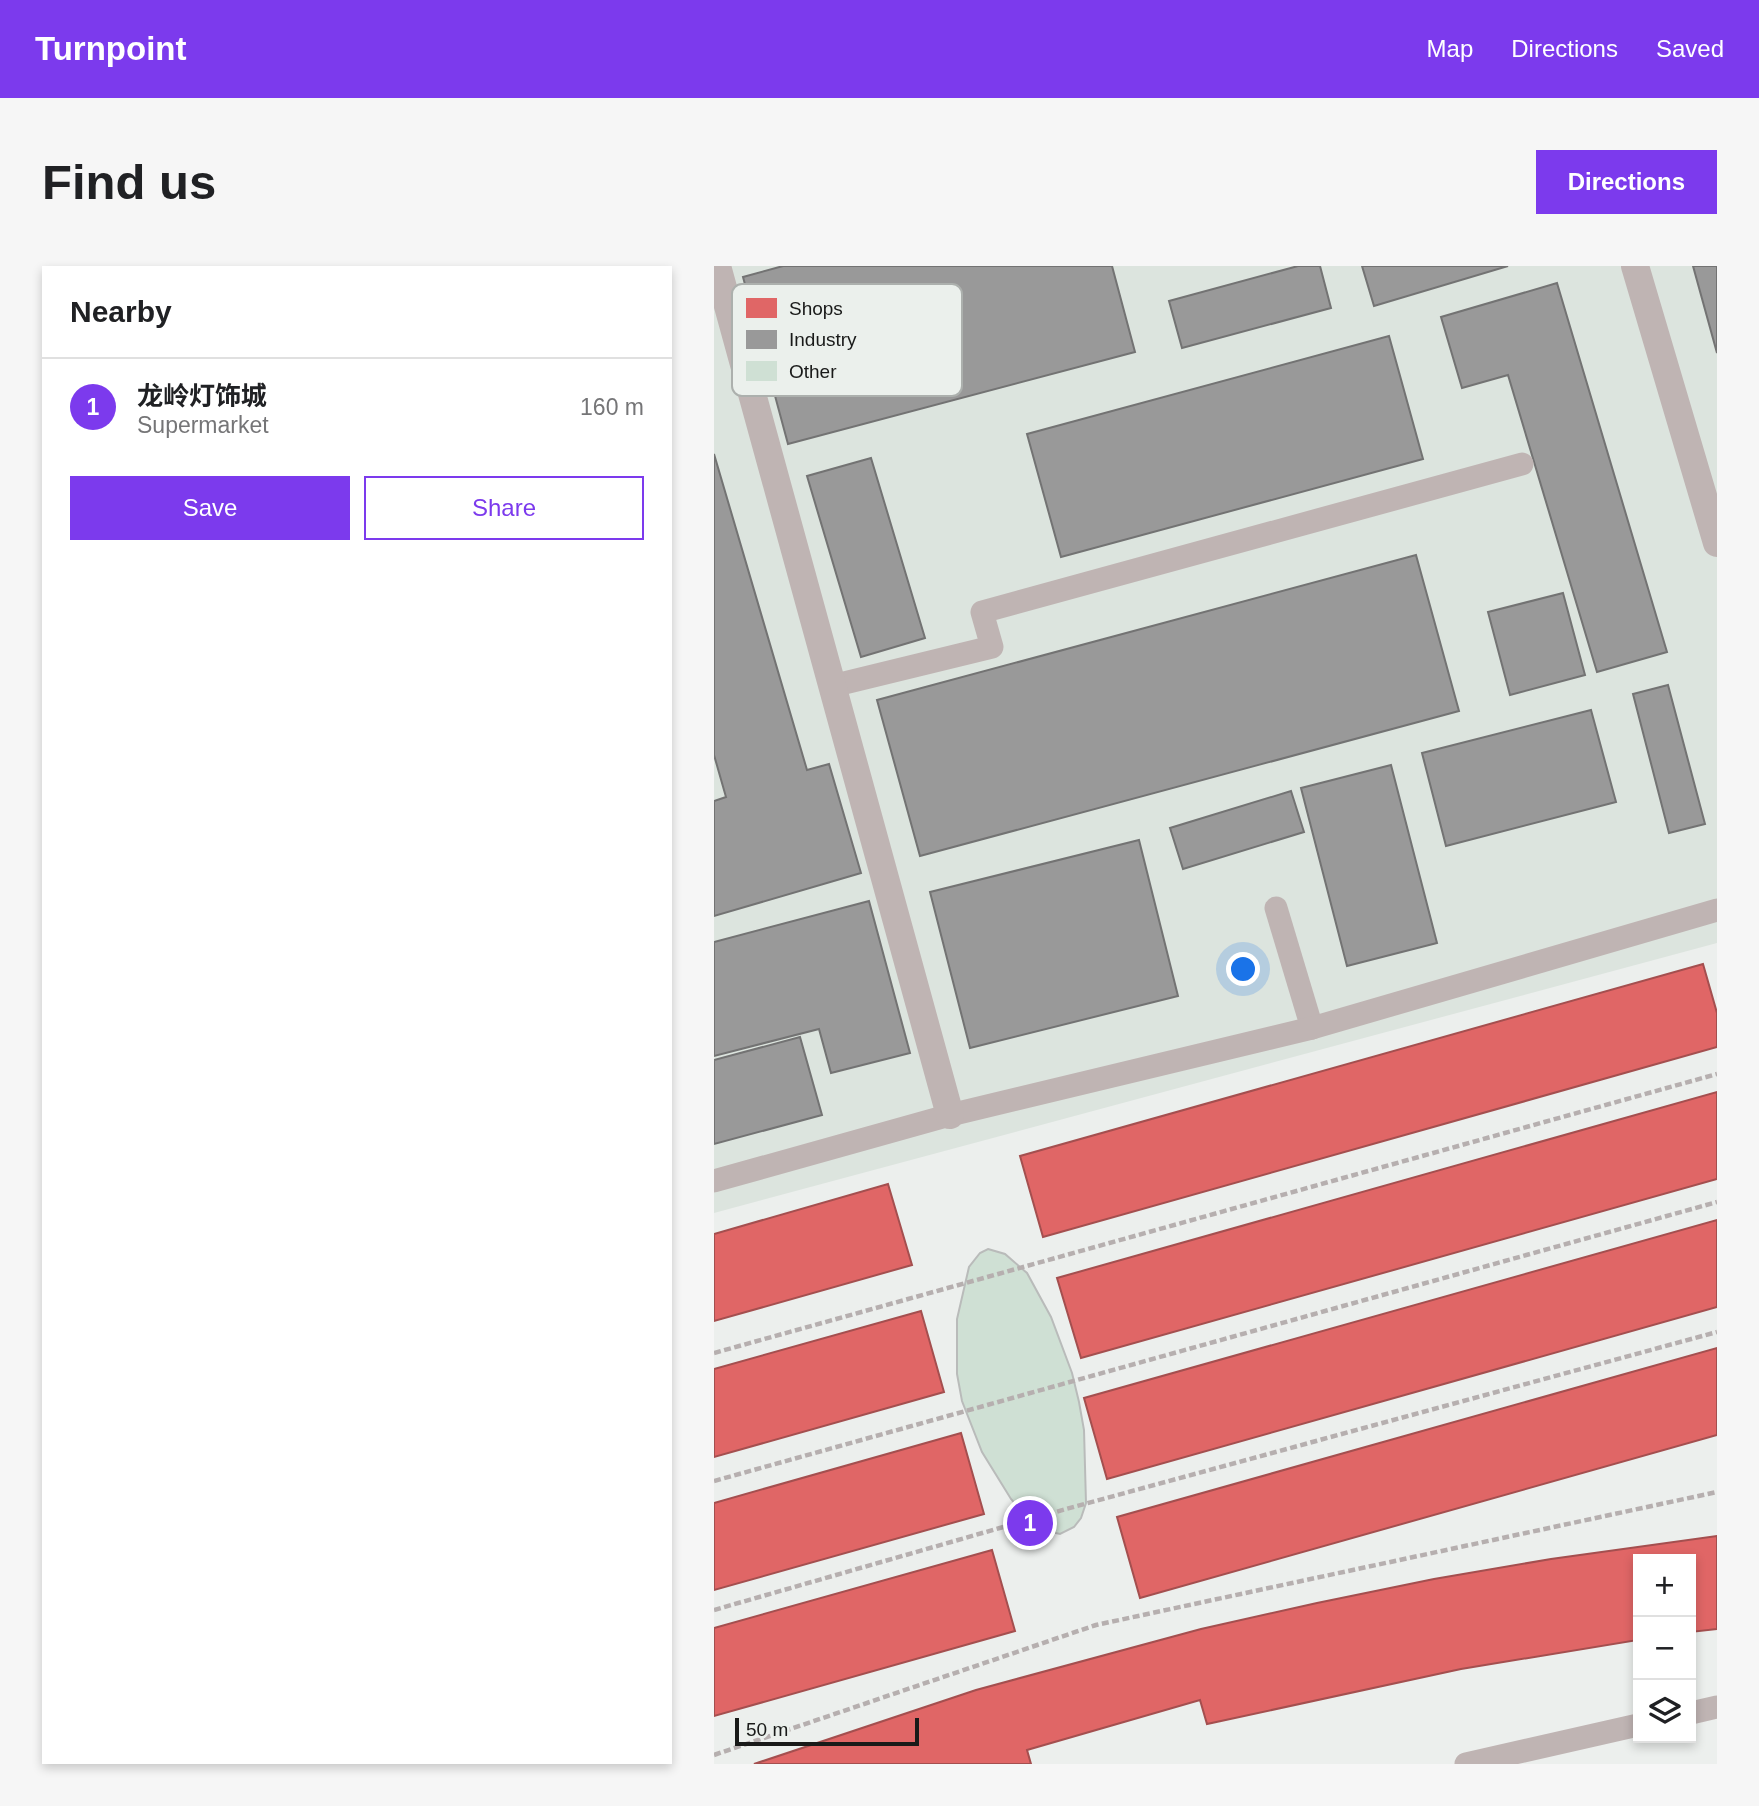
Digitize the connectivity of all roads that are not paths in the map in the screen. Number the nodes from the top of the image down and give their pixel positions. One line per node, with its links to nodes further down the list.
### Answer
1 (717, 266): 3 (street)
2 (1635, 266): 6 (street)
3 (732, 321)
4 (753, 396): 7 (street)
5 (1522, 464): 7 (street)
6 (1717, 543)
7 (832, 686): 11 (street)
8 (1276, 908): 10 (street)
9 (1717, 909): 10 (street)
10 (1312, 1028): 11 (street)
11 (950, 1115): 12 (street)
12 (714, 1181)
13 (1717, 1707): 14 (street)
14 (1696, 1712)
15 (1633, 1726): 16 (street)
16 (1466, 1764)

